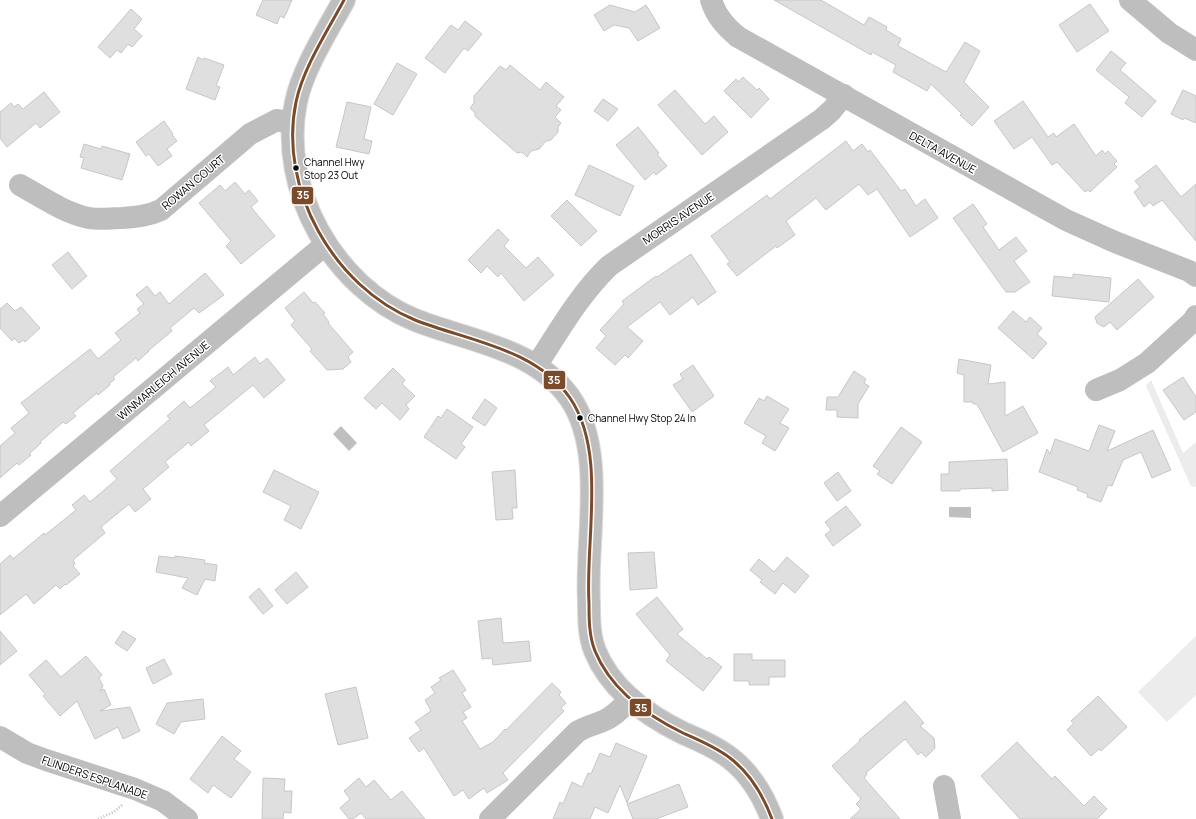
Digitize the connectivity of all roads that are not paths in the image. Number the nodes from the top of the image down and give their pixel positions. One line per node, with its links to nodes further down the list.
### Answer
1 (344, 0): 6 (street)
2 (711, 0): 5 (street, DELTA AVENUE)
3 (1130, 0): 4 (street)
4 (1196, 50)
5 (844, 96): 9 (street, DELTA AVENUE); 11 (street, MORRIS AVENUE)
6 (293, 124): 7 (street, ROWAN COURT); 8 (street)
7 (20, 185)
8 (326, 244): 11 (street); 13 (street, WINMARLEIGH AVENUE)
9 (1196, 276)
10 (1196, 316): 12 (street)
11 (536, 366): 14 (street)
12 (1096, 390)
13 (0, 516)
14 (630, 699): 18 (street); 19 (street)
15 (0, 737): 17 (street, FLINDERS ESPLANADE)
16 (944, 786): 20 (street)
17 (187, 819)
18 (490, 819)
19 (772, 819)
20 (950, 819)

